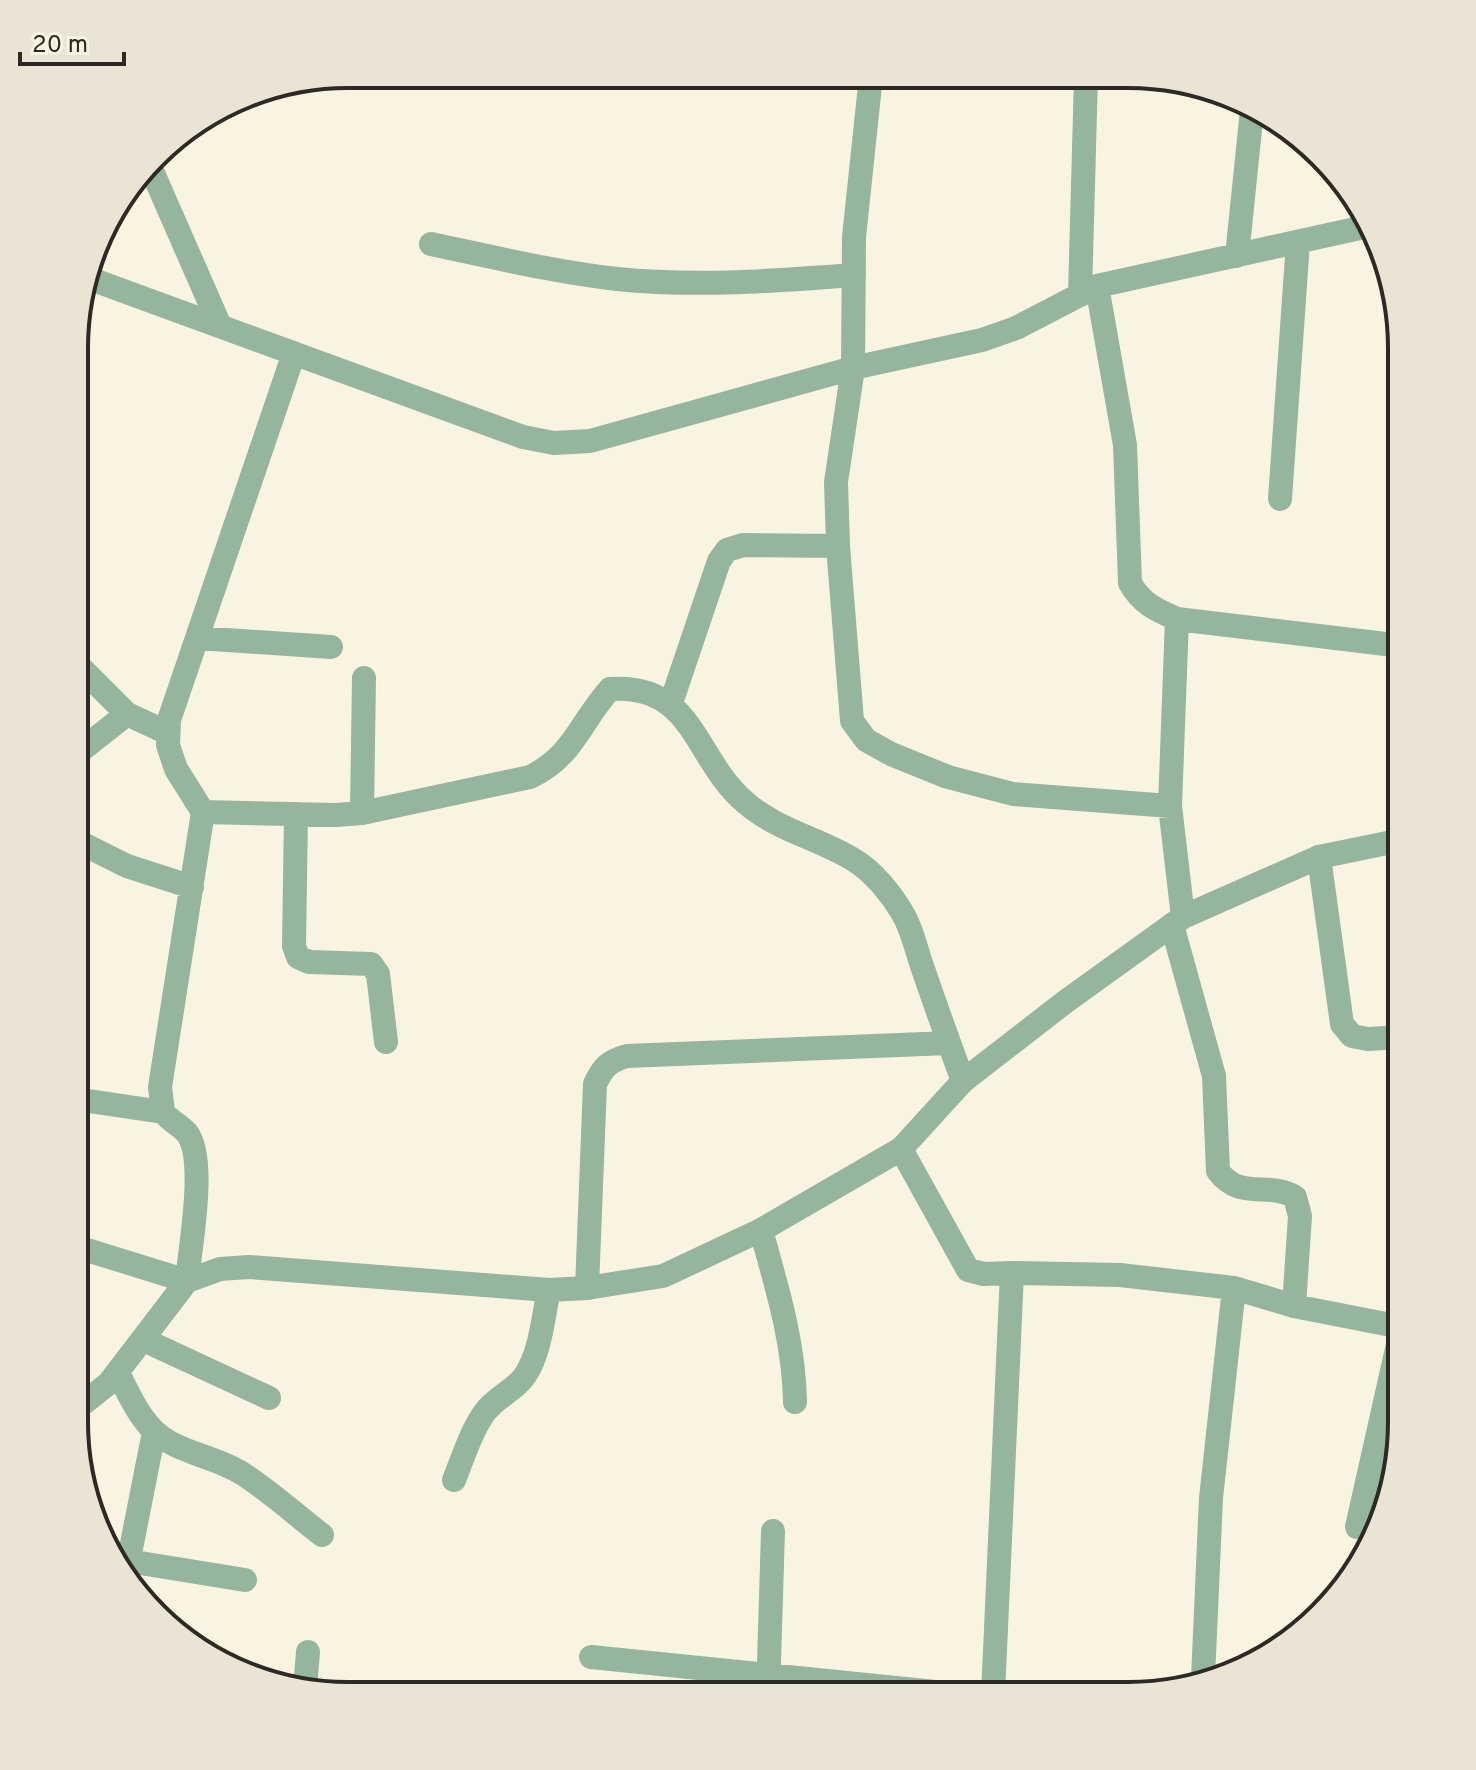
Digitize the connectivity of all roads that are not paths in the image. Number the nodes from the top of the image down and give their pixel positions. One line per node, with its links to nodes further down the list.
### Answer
1 (870, 88): 9 (street)
2 (1086, 88): 11 (street)
3 (1251, 120): 8 (street)
4 (154, 176): 12 (street)
5 (1356, 225): 6 (street)
6 (1298, 242): 8 (street); 15 (street)
7 (431, 244): 9 (street)
8 (1237, 256): 11 (street)
9 (854, 275): 14 (street)
10 (97, 281): 12 (street)
11 (1088, 290): 14 (street); 17 (street)
12 (220, 326): 13 (street)
13 (294, 353): 14 (street); 18 (street)
14 (853, 368): 16 (street)
15 (1280, 499)
16 (838, 546): 23 (street); 27 (street)
17 (1177, 619): 19 (street); 27 (street)
18 (198, 638): 20 (street); 25 (street)
19 (1388, 644)
20 (331, 647)
21 (88, 675): 24 (street)
22 (364, 678): 29 (street)
23 (671, 703): 29 (street); 38 (street)
24 (127, 714): 25 (street); 26 (street)
25 (168, 733): 28 (street)
26 (88, 745)
27 (1170, 806): 35 (street)
28 (203, 812): 30 (street); 34 (street)
29 (362, 813): 30 (street)
30 (296, 814): 37 (street)
31 (1388, 843): 33 (street)
32 (88, 846): 34 (street)
33 (1319, 857): 35 (street); 36 (street)
34 (192, 887): 41 (street)
35 (1178, 921): 39 (street); 50 (street)
36 (1387, 1038)
37 (386, 1042)
38 (949, 1043): 39 (street); 47 (street)
39 (963, 1081): 42 (street)
40 (88, 1101): 41 (street)
41 (163, 1112): 46 (street)
42 (901, 1149): 43 (street); 45 (street)
43 (761, 1230): 47 (street); 57 (street)
44 (88, 1250): 46 (street)
45 (1012, 1273): 48 (street); 72 (street)
46 (187, 1281): 49 (street); 52 (street)
47 (587, 1288): 49 (street)
48 (1234, 1288): 50 (street); 68 (street)
49 (549, 1290): 59 (street)
50 (1294, 1306): 51 (street)
51 (1387, 1326)
52 (144, 1340): 53 (street); 55 (street)
53 (118, 1373): 56 (street); 58 (street)
54 (1387, 1392): 60 (street)
55 (269, 1398)
56 (88, 1400)
57 (795, 1402)
58 (154, 1432): 62 (street); 63 (street)
59 (454, 1480)
60 (1357, 1527)
61 (773, 1531): 71 (street)
62 (322, 1535)
63 (129, 1560)
64 (134, 1569): 65 (street)
65 (245, 1580)
66 (308, 1652): 69 (street)
67 (591, 1657): 70 (street)
68 (1203, 1670)
69 (306, 1678)
70 (743, 1681)
71 (768, 1681)
72 (994, 1681)

